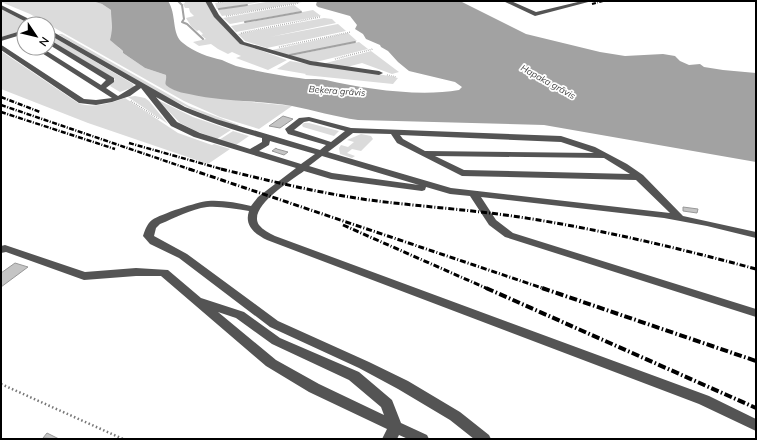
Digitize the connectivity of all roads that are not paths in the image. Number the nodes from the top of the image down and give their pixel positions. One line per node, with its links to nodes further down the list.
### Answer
1 (506, 1): 2 (street)
2 (589, 1)
3 (210, 2): 12 (street)
4 (1, 7): 5 (street)
5 (19, 16)
6 (16, 34): 8 (street)
7 (56, 36): 13 (street)
8 (1, 39)
9 (1, 47): 16 (street)
10 (56, 47): 14 (street)
11 (50, 56): 14 (street)
12 (378, 73)
13 (142, 86): 15 (street); 17 (street); 20 (street)
14 (102, 88): 16 (street)
15 (126, 94): 16 (street); 17 (street)
16 (117, 98)
17 (153, 99): 22 (street)
18 (351, 130): 19 (street); 21 (street); 21 (street)
19 (394, 132): 23 (street); 25 (street)
20 (266, 138): 22 (street); 24 (street)
21 (333, 145): 24 (street)
22 (249, 152): 26 (street)
23 (422, 152): 25 (street); 27 (street)
24 (321, 154): 26 (street); 28 (street)
25 (605, 156): 27 (street)
26 (302, 168): 28 (street); 31 (street)
27 (640, 177): 30 (street)
28 (450, 191): 29 (street)
29 (474, 194): 32 (street); 37 (street)
30 (657, 195): 32 (street); 33 (street)
31 (254, 209): 38 (street); 42 (street)
32 (642, 212): 33 (street)
33 (679, 217): 34 (street)
34 (756, 235)
35 (1, 250): 36 (street)
36 (196, 300): 39 (street); 39 (street)
37 (756, 313)
38 (756, 425)
39 (396, 427): 40 (street); 41 (street)
40 (389, 439)
41 (422, 439)
42 (484, 439)

